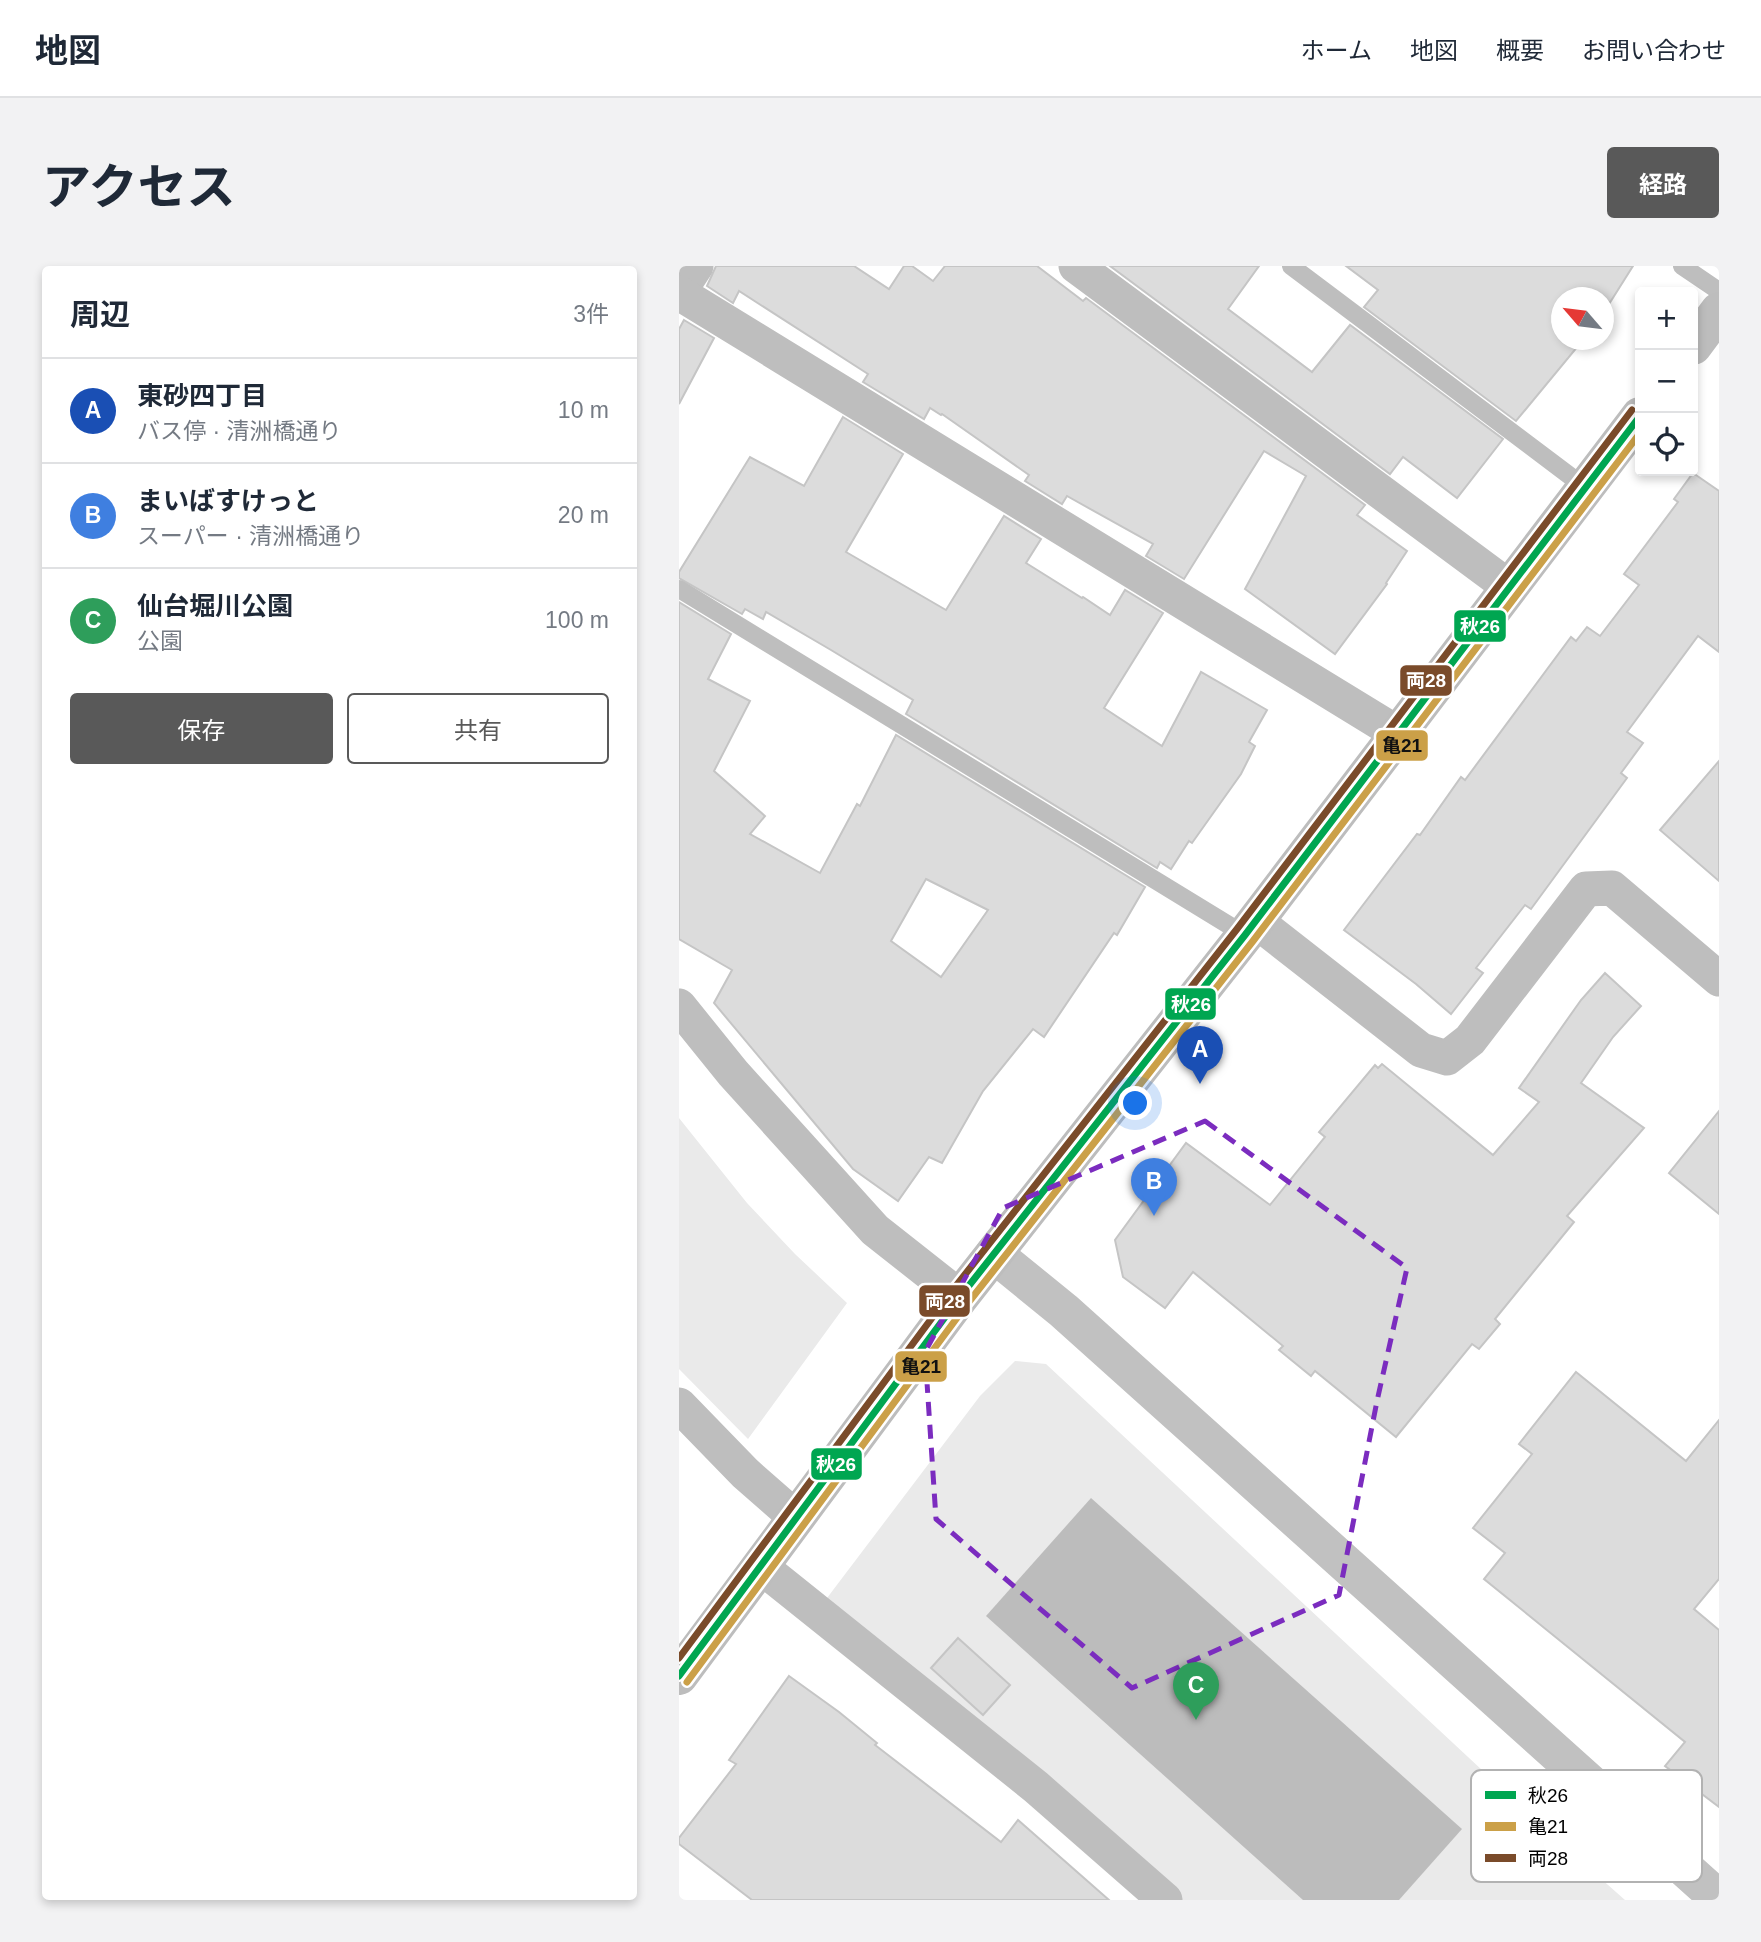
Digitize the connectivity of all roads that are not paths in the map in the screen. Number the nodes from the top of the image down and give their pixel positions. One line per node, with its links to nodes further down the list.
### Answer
1 (696, 266): 6 (street)
2 (1076, 266): 11 (street)
3 (1291, 266): 10 (lane)
4 (1682, 266): 5 (lane)
5 (1719, 291)
6 (679, 292): 13 (street)
7 (1719, 311): 8 (main road)
8 (1698, 339)
9 (1635, 423): 10 (main road)
10 (1586, 488): 11 (main road)
11 (1509, 587): 13 (main road)
12 (679, 589): 14 (lane)
13 (1397, 733): 14 (main road)
14 (1250, 928): 15 (street); 17 (main road)
15 (1719, 979)
16 (679, 1006): 18 (street)
17 (994, 1254): 18 (main road); 23 (street)
18 (960, 1297): 20 (main road)
19 (679, 1405): 20 (street)
20 (795, 1517): 21 (main road)
21 (760, 1566): 22 (main road); 26 (street)
22 (679, 1676)
23 (1575, 1770)
24 (1700, 1882): 25 (street)
25 (1719, 1899)
26 (1165, 1900)

